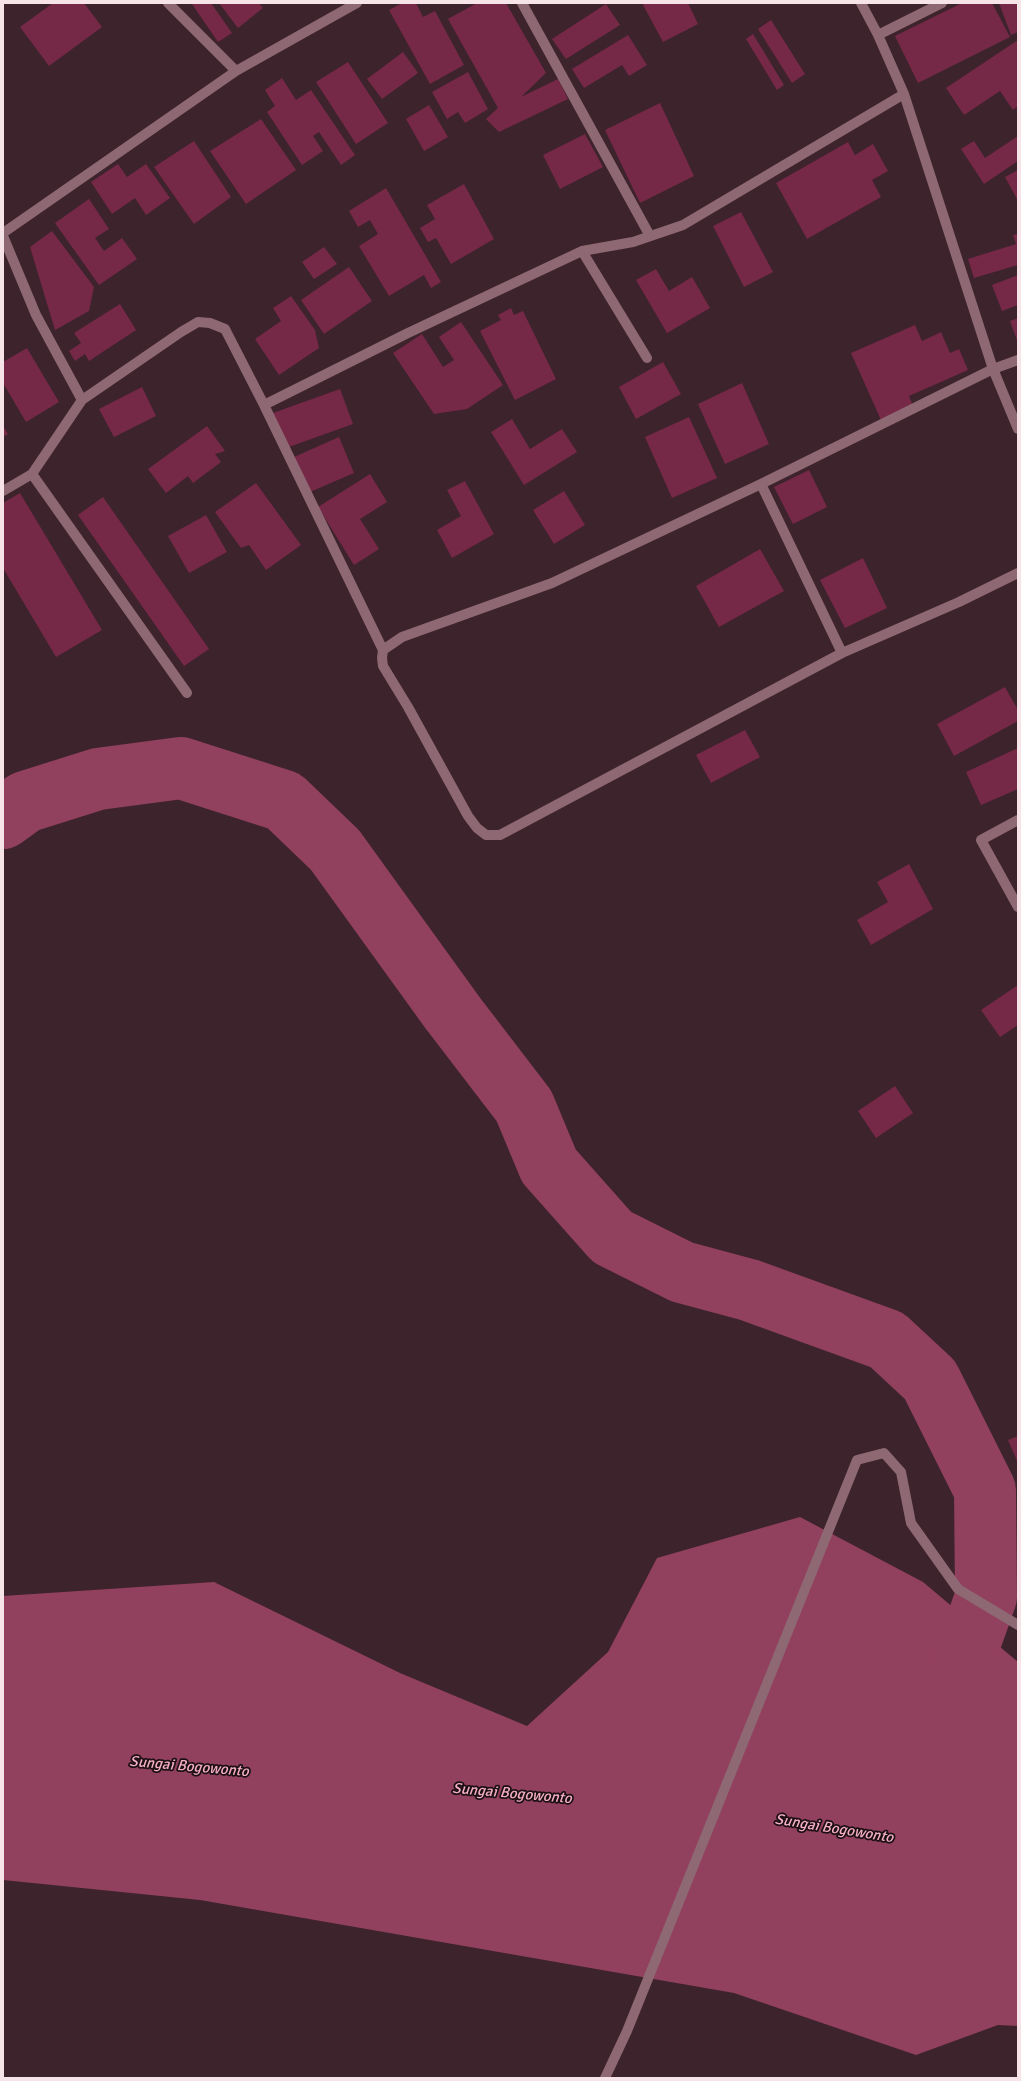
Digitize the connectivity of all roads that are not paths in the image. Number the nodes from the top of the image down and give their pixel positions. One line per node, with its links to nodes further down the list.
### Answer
1 (168, 3): 7 (street)
2 (357, 3): 7 (street)
3 (522, 3): 11 (street)
4 (861, 3): 6 (street)
5 (942, 3): 6 (street)
6 (878, 35): 8 (street)
7 (236, 71): 9 (street)
8 (904, 94): 11 (street); 15 (street)
9 (3, 233)
10 (3, 236): 16 (street)
11 (650, 236): 12 (street)
12 (582, 251): 13 (street); 17 (street)
13 (647, 358)
14 (1018, 360): 15 (street)
15 (993, 369): 18 (street); 20 (street)
16 (82, 400): 17 (street); 19 (street)
17 (264, 405): 23 (street)
18 (1018, 429)
19 (32, 474): 21 (street); 25 (street)
20 (761, 484): 23 (street); 24 (street)
21 (3, 491)
22 (1018, 573): 24 (street)
23 (383, 650): 24 (street)
24 (842, 652)
25 (187, 693)
26 (1018, 820): 27 (street)
27 (1018, 907)
28 (1018, 1625): 29 (street)
29 (604, 2078)

